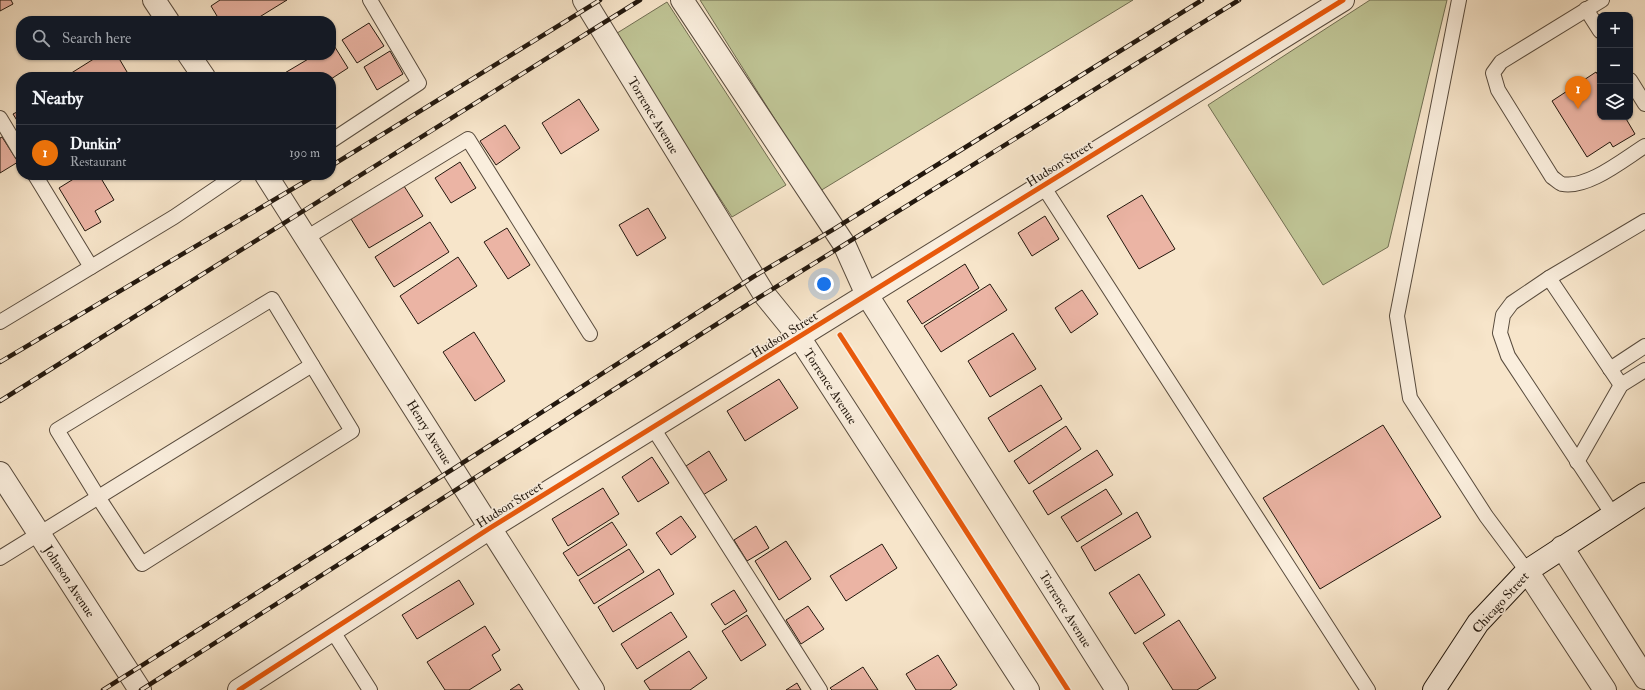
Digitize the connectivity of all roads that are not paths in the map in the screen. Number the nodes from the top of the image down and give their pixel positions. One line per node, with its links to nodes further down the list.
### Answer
1 (154, 0): 9 (street)
2 (370, 0): 16 (lane)
3 (584, 0): 30 (street, Torrence Avenue)
4 (682, 0): 27 (street, Torrence Avenue)
5 (1343, 0): 22 (street, Hudson Street)
6 (1459, 0): 46 (lane)
7 (1602, 0): 8 (lane)
8 (1586, 9): 10 (lane); 18 (lane)
9 (165, 16)
10 (1597, 26)
11 (193, 60): 12 (street)
12 (201, 72)
13 (1632, 84): 14 (lane)
14 (1645, 104)
15 (0, 118): 17 (lane)
16 (336, 138)
17 (16, 145)
18 (1645, 146)
19 (38, 180): 25 (lane)
20 (229, 180): 25 (lane)
21 (275, 180): 24 (street, Henry Avenue)
22 (1043, 186): 27 (street, Hudson Street); 56 (lane)
23 (1645, 221): 26 (lane)
24 (306, 238): 29 (lane); 42 (street, Henry Avenue)
25 (91, 267): 28 (lane)
26 (1549, 278): 33 (lane); 37 (lane)
27 (867, 295): 30 (street, Hudson Street); 55 (street, Torrence Avenue)
28 (0, 322)
29 (590, 334)
30 (799, 337): 36 (street, Hudson Street); 54 (street, Torrence Avenue)
31 (1645, 346): 33 (lane)
32 (312, 365): 40 (lane); 40 (lane); 40 (lane)
33 (1610, 369): 35 (lane)
34 (1645, 370): 35 (lane)
35 (1621, 385): 37 (lane)
36 (653, 428): 42 (street, Hudson Street); 53 (lane)
37 (1577, 462): 41 (lane)
38 (0, 473): 43 (street, Johnson Avenue)
39 (1645, 494): 41 (street, Chicago Street)
40 (98, 497): 43 (lane)
41 (1612, 515): 44 (street, Chicago Street)
42 (490, 528): 47 (street, Hudson Street); 52 (street, Henry Avenue)
43 (40, 534): 45 (lane); 49 (street, Johnson Avenue)
44 (1562, 547): 46 (street, Chicago Street); 48 (street)
45 (0, 558)
46 (1527, 571): 57 (street, Chicago Street); 58 (street)
47 (332, 630): 50 (street, Hudson Street); 51 (lane)
48 (1645, 678)
49 (140, 690)
50 (239, 690)
51 (370, 690)
52 (593, 690)
53 (820, 690)
54 (1028, 690)
55 (1118, 690)
56 (1368, 690)
57 (1434, 690)
58 (1605, 690)

